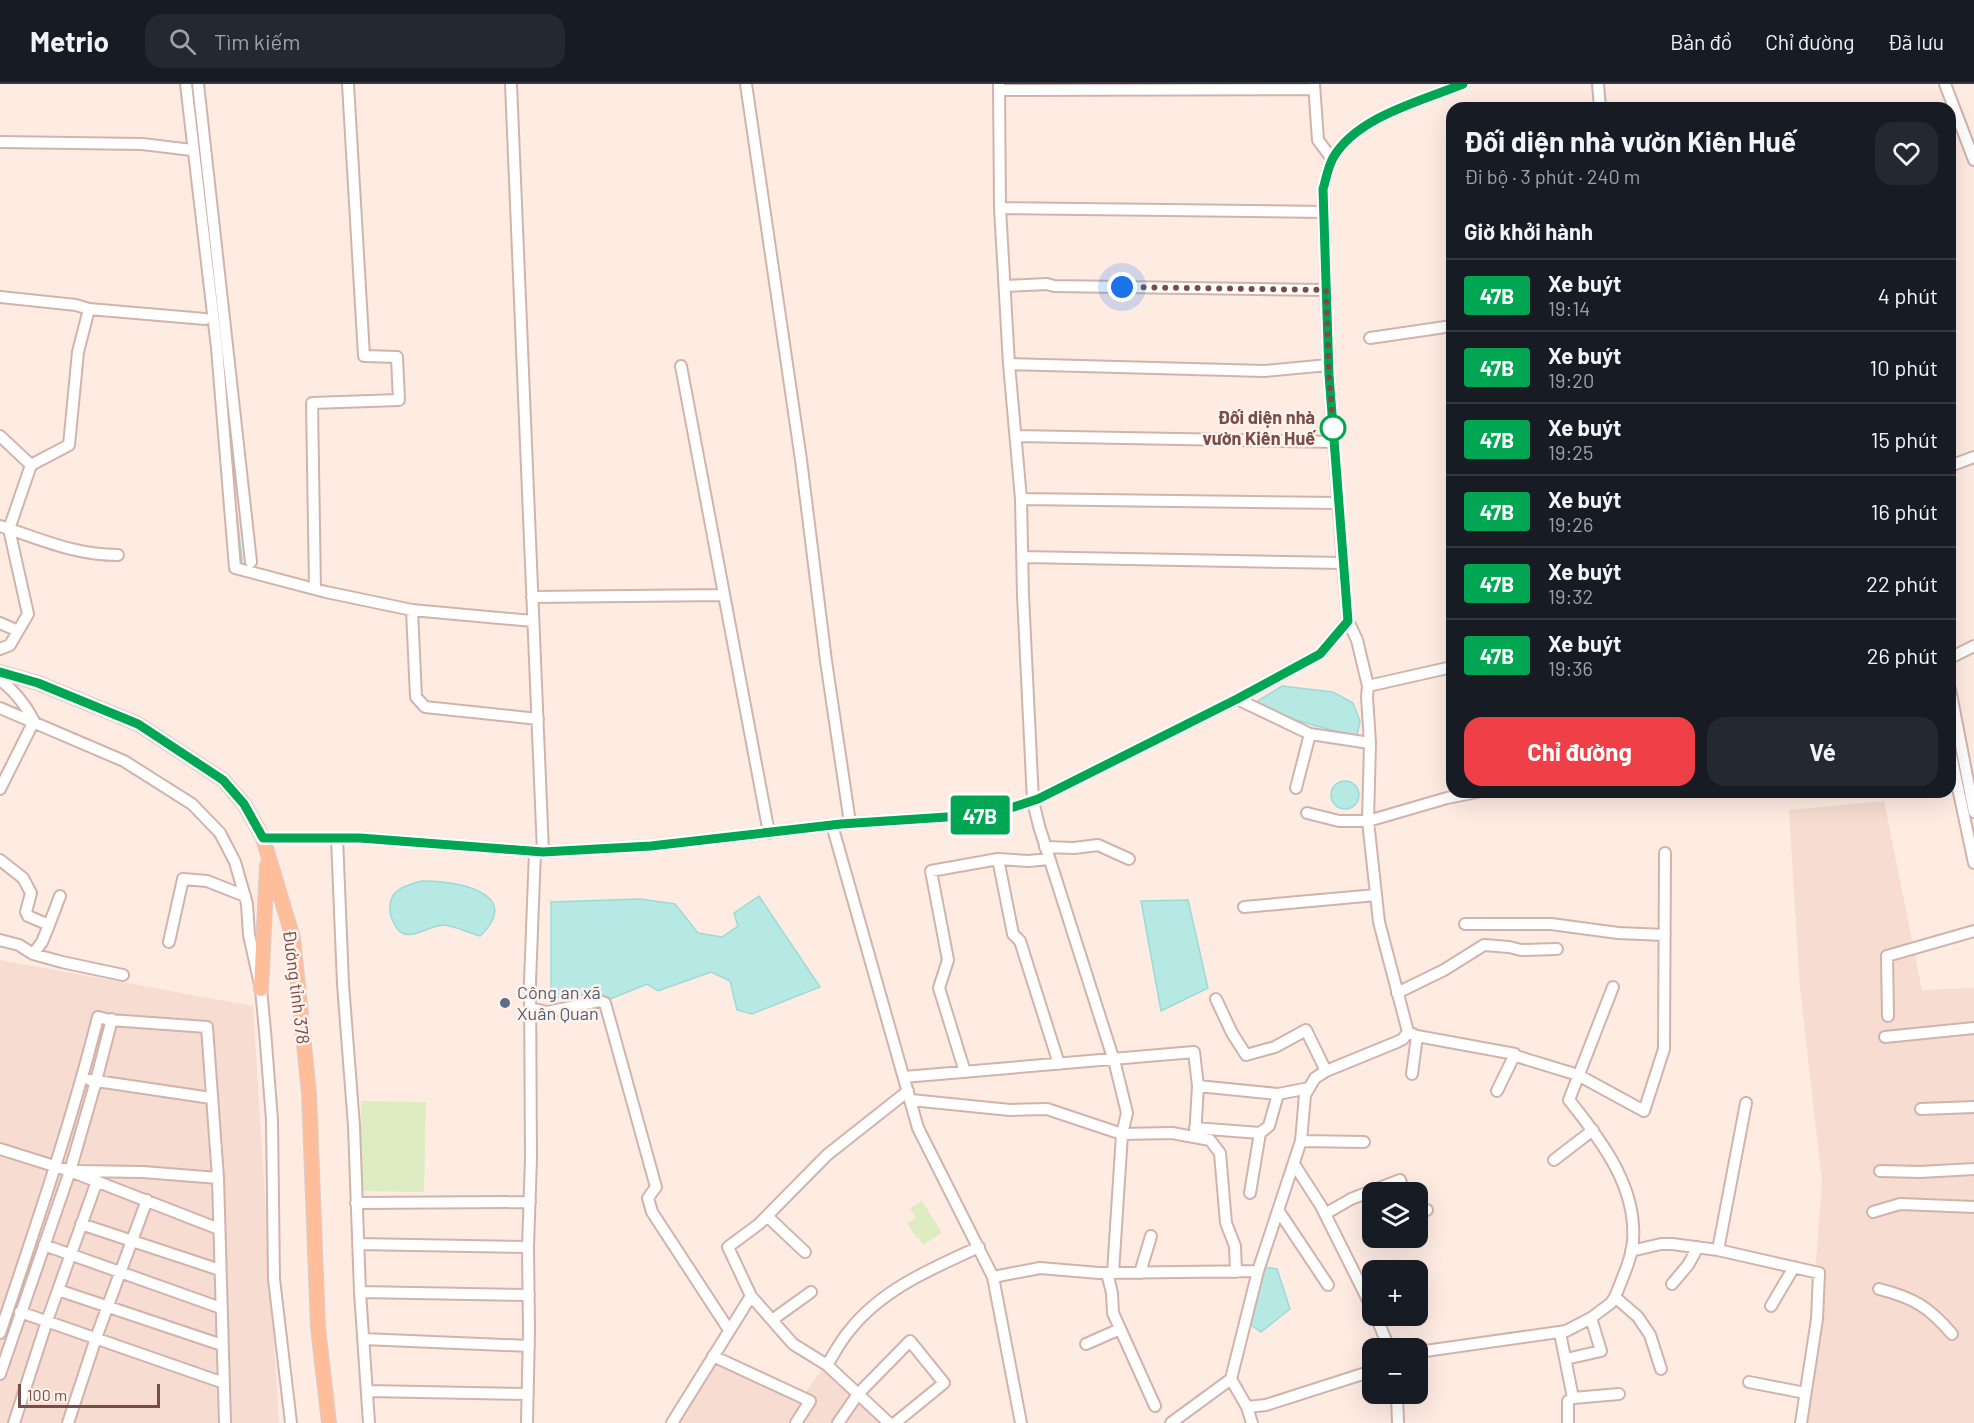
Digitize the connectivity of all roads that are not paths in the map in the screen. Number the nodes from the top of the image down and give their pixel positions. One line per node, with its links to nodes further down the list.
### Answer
1 (186, 84): 15 (street)
2 (198, 84): 41 (street)
3 (348, 84): 43 (street)
4 (511, 84): 45 (street)
5 (746, 84): 73 (street)
6 (1463, 84): 16 (street)
7 (1598, 84): 11 (street)
8 (1945, 84): 12 (street)
9 (1314, 86): 10 (street); 16 (street)
10 (999, 87): 18 (street)
11 (1600, 102)
12 (1952, 102)
13 (1956, 113): 17 (street)
14 (0, 142): 15 (street)
15 (192, 150): 43 (street)
16 (1332, 159): 19 (street)
17 (1974, 160)
18 (1000, 208): 19 (street); 20 (street)
19 (1324, 212): 21 (street)
20 (1005, 286): 21 (street); 27 (street)
21 (1326, 290): 28 (street)
22 (0, 297): 23 (street)
23 (89, 309): 24 (street); 35 (street)
24 (205, 320)
25 (1446, 327): 26 (street)
26 (1370, 338)
27 (1009, 364): 28 (street); 31 (street)
28 (1328, 365): 32 (street)
29 (681, 366): 44 (street)
30 (0, 436): 35 (street)
31 (1016, 436): 32 (street); 36 (street)
32 (1334, 442): 37 (street)
33 (1974, 457): 34 (street)
34 (1956, 464)
35 (31, 465): 38 (street)
36 (1021, 499): 37 (street); 40 (street)
37 (1339, 503): 42 (street)
38 (4, 528): 39 (street); 50 (street)
39 (118, 555)
40 (1023, 557): 42 (street); 69 (street)
41 (251, 562)
42 (1343, 563): 48 (street)
43 (315, 589): 46 (street)
44 (724, 595): 45 (street); 75 (street)
45 (532, 597): 47 (street)
46 (412, 610): 47 (street); 60 (street)
47 (533, 621): 60 (street)
48 (1348, 621): 57 (street); 58 (street)
49 (0, 624): 50 (street)
50 (18, 631): 52 (street)
51 (1974, 646): 53 (street)
52 (0, 649)
53 (1956, 655)
54 (1446, 668): 57 (street)
55 (0, 672): 76 (main road, Đường tỉnh 378)
56 (0, 680): 62 (street)
57 (1368, 686): 64 (street)
58 (1237, 699): 63 (street); 69 (street)
59 (0, 708): 62 (street)
60 (538, 719): 79 (street)
61 (1956, 720): 70 (street)
62 (34, 721): 67 (street); 89 (street)
63 (1310, 734): 64 (street); 66 (street)
64 (1370, 743): 72 (street)
65 (1956, 778): 86 (street)
66 (1296, 788)
67 (0, 789)
68 (1447, 798): 72 (street)
69 (1033, 801): 73 (street); 78 (street)
70 (1974, 812)
71 (1307, 813): 72 (street)
72 (1368, 821): 87 (street)
73 (850, 823): 74 (street)
74 (832, 825): 75 (street); 117 (street)
75 (769, 833): 79 (street)
76 (263, 838): 77 (street); 81 (main road, Đường tỉnh 378)
77 (337, 838): 79 (street); 148 (street)
78 (1045, 847): 83 (street); 84 (street)
79 (539, 851): 104 (street)
80 (1665, 853): 94 (street)
81 (268, 855): 101 (main road); 225 (main road, Đường tỉnh 378)
82 (998, 859): 83 (street); 112 (street); 114 (street)
83 (1049, 859): 111 (street)
84 (1129, 859)
85 (0, 860): 92 (street)
86 (1974, 863)
87 (1376, 895): 90 (street); 102 (street)
88 (60, 896): 92 (street)
89 (245, 896): 96 (street); 101 (street)
90 (1244, 908)
91 (1465, 924): 94 (street)
92 (49, 925): 98 (street)
93 (1974, 931): 105 (street)
94 (1665, 935): 116 (street)
95 (0, 940): 98 (street)
96 (169, 942)
97 (1557, 949): 102 (street)
98 (33, 954): 99 (street)
99 (123, 975)
100 (1613, 987): 116 (street)
101 (261, 989): 224 (street)
102 (1396, 993): 108 (street)
103 (1216, 999): 113 (street)
104 (530, 1008): 147 (street); 193 (street)
105 (1888, 1016)
106 (112, 1019): 118 (street); 119 (street); 125 (street)
107 (1974, 1028): 109 (street)
108 (1412, 1034): 110 (street); 113 (street); 115 (street)
109 (1885, 1037)
110 (1515, 1054): 116 (street); 122 (street)
111 (1114, 1060): 112 (street); 120 (street); 132 (street)
112 (1059, 1064): 114 (street)
113 (1326, 1071): 121 (street)
114 (966, 1072): 117 (street)
115 (1412, 1074)
116 (1578, 1075): 129 (street)
117 (904, 1077): 124 (street)
118 (82, 1079): 119 (street); 138 (street)
119 (96, 1081): 125 (street); 140 (street)
120 (1198, 1086): 123 (street); 130 (street)
121 (1309, 1088): 123 (street); 133 (street)
122 (1497, 1091)
123 (1278, 1094): 131 (street)
124 (909, 1096): 132 (street); 153 (street); 161 (street)
125 (211, 1098): 142 (street)
126 (1746, 1103): 163 (street)
127 (1974, 1107): 128 (street)
128 (1922, 1109)
129 (1593, 1130): 136 (street); 164 (street)
130 (1195, 1132): 131 (street); 132 (street); 171 (street)
131 (1260, 1133): 144 (street)
132 (1122, 1134): 172 (street)
133 (1301, 1140): 134 (street); 137 (street)
134 (1364, 1142)
135 (0, 1149): 138 (street)
136 (1554, 1160)
137 (1293, 1164): 150 (street); 152 (street)
138 (56, 1166): 140 (street); 194 (street)
139 (1974, 1169): 141 (street)
140 (70, 1171): 142 (street); 143 (street); 159 (street)
141 (1880, 1171)
142 (218, 1178): 155 (street)
143 (97, 1181): 146 (street); 154 (street)
144 (1250, 1193)
145 (1362, 1195): 152 (street)
146 (147, 1200): 155 (street); 157 (street)
147 (530, 1202): 148 (street); 160 (street)
148 (356, 1203): 158 (street)
149 (1974, 1207): 151 (street)
150 (1278, 1210): 169 (street); 176 (street)
151 (1873, 1212)
152 (1325, 1214): 177 (street)
153 (767, 1216): 165 (street); 183 (street)
154 (81, 1224): 157 (street); 166 (street)
155 (219, 1229): 168 (street)
156 (1151, 1236): 173 (street)
157 (133, 1241): 168 (street); 170 (street)
158 (358, 1244): 160 (street); 180 (street)
159 (44, 1245): 166 (street); 188 (street)
160 (528, 1247): 182 (street)
161 (979, 1247): 174 (street); 205 (street)
162 (1698, 1248): 163 (street); 164 (street); 175 (street)
163 (1718, 1250): 167 (street)
164 (1631, 1251): 184 (street)
165 (805, 1252)
166 (70, 1254): 170 (street); 179 (street)
167 (1794, 1268): 185 (street); 213 (street)
168 (220, 1270): 187 (street)
169 (1258, 1271): 171 (street); 209 (street)
170 (120, 1272): 186 (street); 187 (street)
171 (1236, 1272): 173 (street)
172 (1110, 1273): 173 (street); 174 (street); 192 (street)
173 (1140, 1273)
174 (993, 1277): 233 (street)
175 (1672, 1284)
176 (1328, 1285)
177 (1362, 1288)
178 (1879, 1289): 196 (street)
179 (58, 1290): 186 (street); 191 (street)
180 (360, 1292): 182 (street); 198 (street)
181 (811, 1292): 190 (street)
182 (529, 1295): 201 (street)
183 (751, 1296): 190 (street); 193 (street)
184 (1615, 1297): 189 (street); 206 (street)
185 (1771, 1306)
186 (108, 1307): 197 (street); 200 (street)
187 (221, 1308): 200 (street)
188 (20, 1312): 191 (street); 207 (street)
189 (1591, 1318): 195 (street); 204 (street)
190 (772, 1320): 205 (street)
191 (47, 1321): 197 (street); 221 (street)
192 (1120, 1329): 199 (street); 219 (street)
193 (729, 1330): 203 (street)
194 (0, 1333)
195 (1560, 1333): 202 (street); 204 (street)
196 (1952, 1334)
197 (96, 1338): 211 (street); 222 (street)
198 (363, 1339): 201 (street); 212 (street)
199 (1086, 1344)
200 (222, 1345): 211 (street)
201 (529, 1346): 214 (street)
202 (1428, 1351)
203 (713, 1356): 228 (street); 229 (street)
204 (1566, 1359): 217 (street)
205 (827, 1365): 215 (street)
206 (1661, 1370)
207 (0, 1374)
208 (1362, 1374): 220 (street)
209 (1231, 1379): 220 (street); 234 (street)
210 (1749, 1382): 213 (street)
211 (224, 1383): 223 (street)
212 (367, 1391): 214 (street); 226 (street)
213 (1804, 1393): 238 (street)
214 (528, 1394): 227 (street)
215 (858, 1394): 230 (street); 231 (street); 232 (street)
216 (1619, 1394): 217 (street)
217 (1573, 1398): 237 (street)
218 (1397, 1404): 236 (street)
219 (1155, 1406)
220 (1247, 1407): 235 (street)
221 (15, 1423)
222 (68, 1423)
223 (225, 1423)
224 (291, 1423)
225 (329, 1423)
226 (369, 1423)
227 (527, 1423)
228 (672, 1423)
229 (796, 1423)
230 (838, 1423)
231 (889, 1423)
232 (895, 1423)
233 (1021, 1423)
234 (1171, 1423)
235 (1252, 1423)
236 (1398, 1423)
237 (1568, 1423)
238 (1801, 1423)

